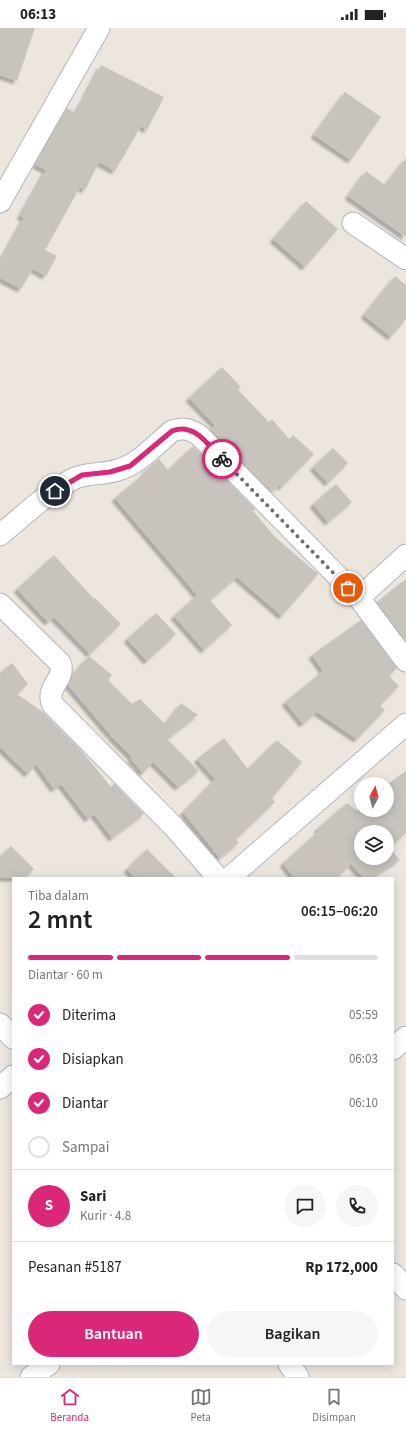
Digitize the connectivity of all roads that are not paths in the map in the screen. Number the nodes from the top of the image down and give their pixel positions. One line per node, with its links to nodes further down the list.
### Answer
1 (100, 28): 2 (street)
2 (0, 202)
3 (353, 223): 4 (street)
4 (406, 259)
5 (0, 535): 7 (street)
6 (406, 555): 7 (street)
7 (359, 598): 9 (street)
8 (0, 604): 11 (street)
9 (406, 661)
10 (406, 724): 12 (street)
11 (217, 877)
12 (230, 877)
13 (0, 1024): 14 (street)
14 (12, 1037)
15 (406, 1037): 16 (street)
16 (394, 1048)
17 (12, 1077): 18 (street)
18 (0, 1088)
19 (394, 1275): 20 (street)
20 (406, 1289)
21 (48, 1365): 23 (street)
22 (290, 1365): 24 (street)
23 (31, 1377)
24 (298, 1377)

